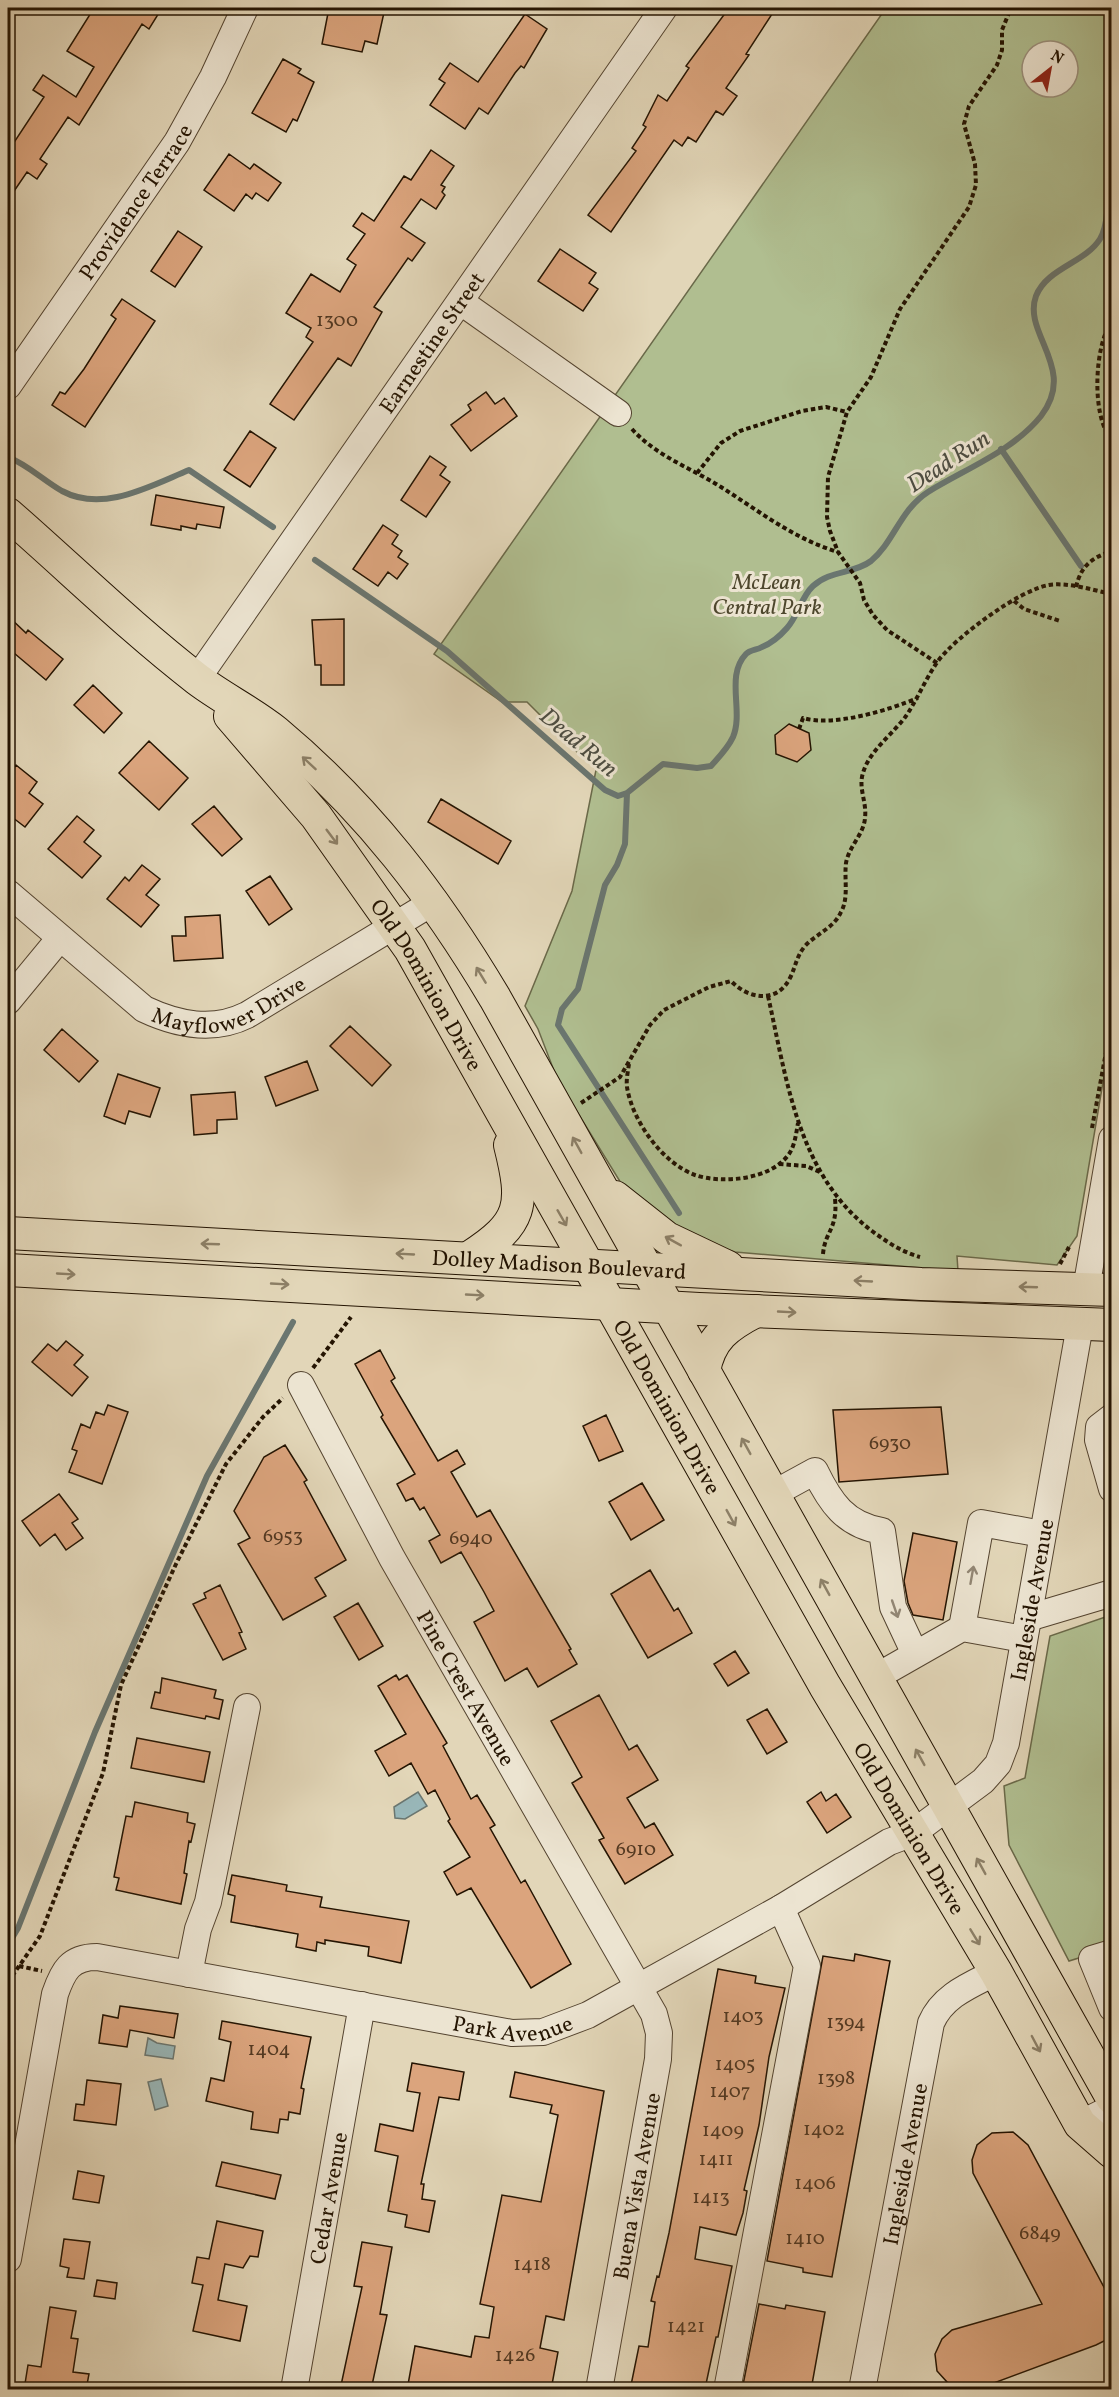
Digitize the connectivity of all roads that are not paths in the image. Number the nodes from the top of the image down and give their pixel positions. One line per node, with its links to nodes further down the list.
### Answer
1 (245, 8): 4 (street, Providence Terrace)
2 (664, 8): 3 (street, Earnestine Street)
3 (460, 302): 5 (street); 7 (street, Earnestine Street)
4 (8, 387)
5 (618, 413)
6 (8, 514): 7 (main road, Old Dominion Drive)
7 (197, 679): 9 (main road, Old Dominion Drive, one-way to 7); 10 (main road, Old Dominion Drive, one-way to 10)
8 (8, 893): 11 (street, Mayflower Drive)
9 (435, 902): 10 (street, Mayflower Drive); 15 (main road, Old Dominion Drive, one-way to 9)
10 (395, 926): 11 (street, Mayflower Drive); 13 (main road, Old Dominion Drive)
11 (60, 938): 12 (street)
12 (8, 1001)
13 (502, 1112): 17 (main road); 18 (main road, Old Dominion Drive, one-way to 18)
14 (1112, 1139): 22 (street)
15 (599, 1184): 19 (main road, Old Dominion Drive); 21 (main road, one-way to 15)
16 (8, 1233): 17 (main road, Dolley Madison Boulevard, one-way to 16)
17 (470, 1257): 18 (main road, Dolley Madison Boulevard)
18 (589, 1265): 19 (main road, Dolley Madison Boulevard); 23 (main road, Old Dominion Drive)
19 (646, 1269): 21 (main road, Dolley Madison Boulevard); 24 (main road, Old Dominion Drive)
20 (8, 1270): 23 (main road, Dolley Madison Boulevard, one-way to 23)
21 (745, 1274): 22 (main road, Dolley Madison Boulevard, one-way to 21)
22 (1103, 1293): 26 (main road); 27 (main road)
23 (609, 1303): 24 (main road, Dolley Madison Boulevard); 42 (main road, Old Dominion Drive, one-way to 42)
24 (666, 1306): 25 (main road, Dolley Madison Boulevard); 29 (main road, Old Dominion Drive)
25 (756, 1311): 26 (main road, Dolley Madison Boulevard, one-way to 26); 29 (main road)
26 (994, 1322): 27 (main road, Dolley Madison Boulevard)
27 (1080, 1325): 28 (main road, Dolley Madison Boulevard); 34 (street, Ingleside Avenue)
28 (1112, 1325)
29 (704, 1371): 33 (main road, Old Dominion Drive, one-way to 29)
30 (301, 1385): 47 (street, Pine Crest Avenue)
31 (1112, 1417): 32 (street)
32 (1112, 1489)
33 (773, 1494): 38 (street, one-way to 38); 39 (main road, Old Dominion Drive, one-way to 33)
34 (1042, 1534): 36 (street, one-way to 34); 37 (street, Ingleside Avenue)
35 (1112, 1593): 37 (street)
36 (962, 1628): 37 (street); 38 (street)
37 (1026, 1629): 41 (street, Ingleside Avenue)
38 (915, 1654): 39 (street)
39 (876, 1677): 41 (main road, Old Dominion Drive, one-way to 39)
40 (247, 1707): 46 (street)
41 (948, 1808): 42 (street, Ingleside Avenue); 50 (main road, Old Dominion Drive, one-way to 41)
42 (913, 1833): 43 (street, Park Avenue); 45 (main road, Old Dominion Drive, one-way to 45)
43 (781, 1908): 47 (street, Park Avenue); 57 (street)
44 (1112, 1953): 48 (street)
45 (996, 1972): 52 (main road, Old Dominion Drive, one-way to 52); 58 (street, Ingleside Avenue)
46 (189, 1974): 49 (street, Park Avenue); 54 (street, Park Avenue)
47 (639, 1986): 49 (street, Park Avenue); 56 (street, Buena Vista Avenue)
48 (1110, 1998)
49 (362, 2005): 55 (street, Cedar Avenue)
50 (1112, 2098)
51 (1112, 2108): 52 (street)
52 (1080, 2124): 53 (main road, Old Dominion Drive)
53 (1112, 2152)
54 (8, 2259)
55 (294, 2390)
56 (599, 2390)
57 (726, 2390)
58 (862, 2390)

